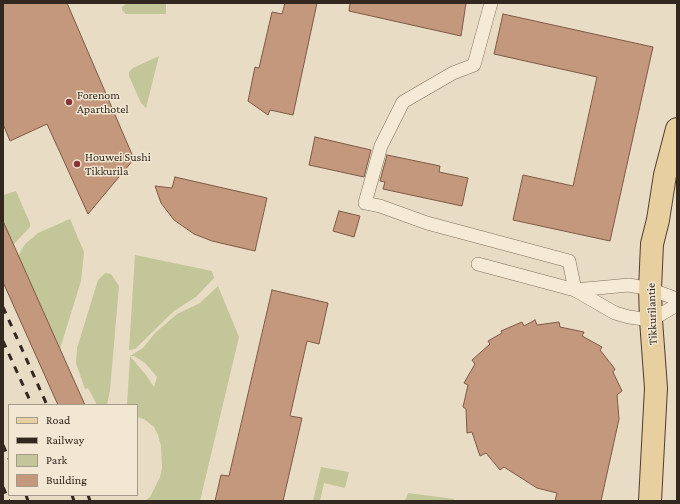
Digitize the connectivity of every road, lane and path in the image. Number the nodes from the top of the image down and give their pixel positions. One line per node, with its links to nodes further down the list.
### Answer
1 (491, 3): 5 (lane)
2 (677, 129): 4 (main road, Tikkurilantie)
3 (478, 264): 5 (lane)
4 (650, 289): 5 (lane); 6 (lane); 8 (main road, Tikkurilantie)
5 (575, 290): 8 (lane)
6 (677, 299)
7 (677, 304): 8 (lane)
8 (650, 320): 9 (main road, Tikkurilantie)
9 (650, 501)

